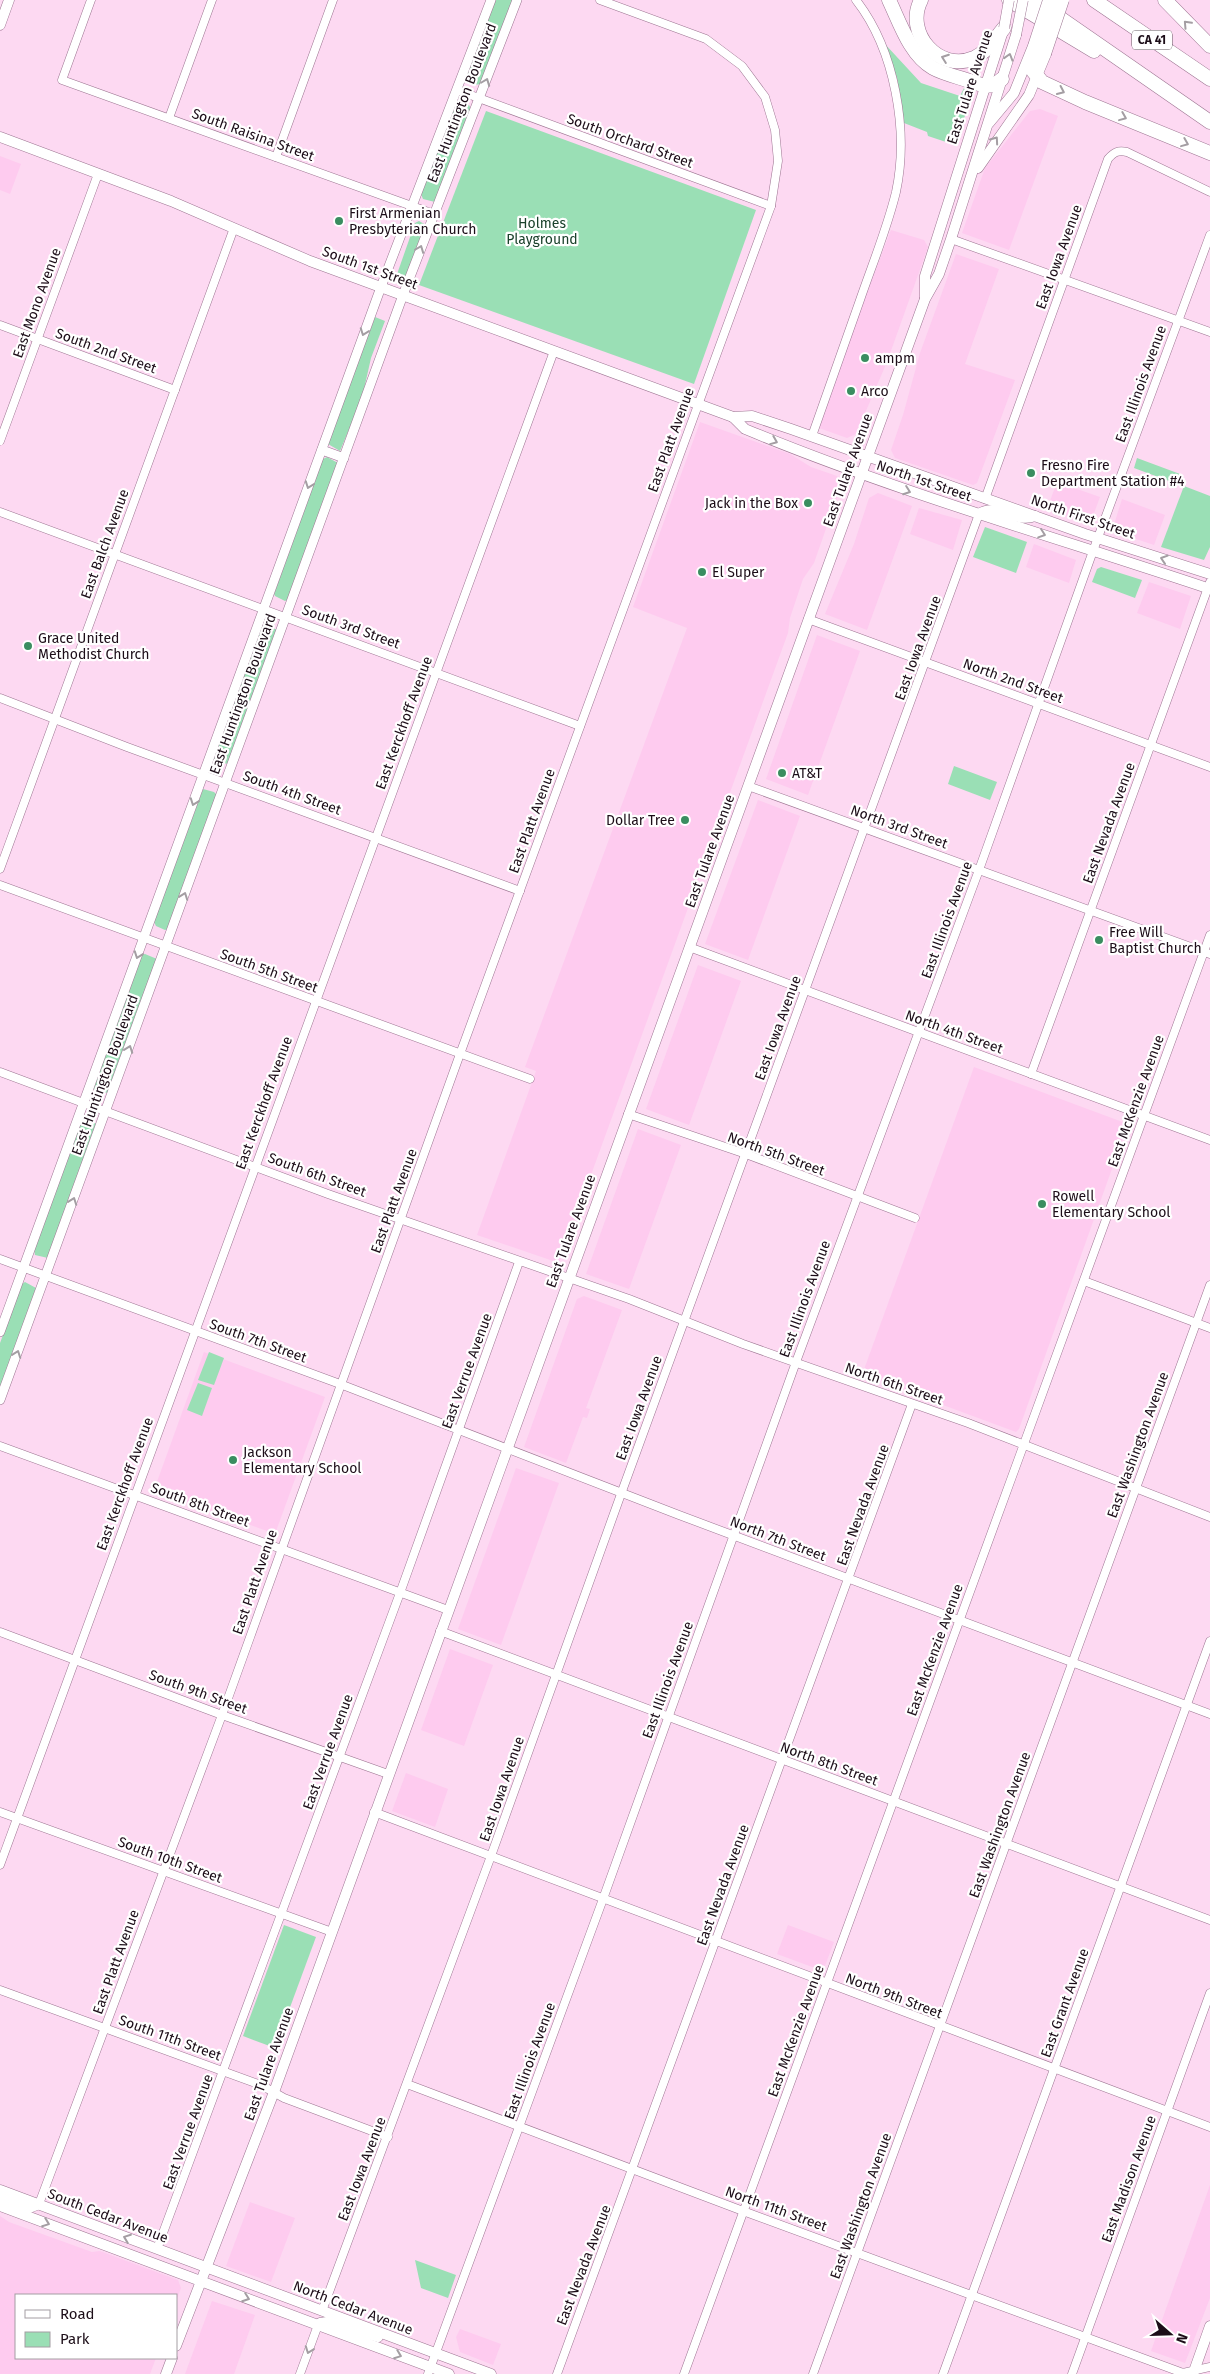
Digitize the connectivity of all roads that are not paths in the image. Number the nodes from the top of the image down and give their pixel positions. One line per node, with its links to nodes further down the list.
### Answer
1 (9, 0): 19 (main road)
2 (92, 0): 30 (street, South Raisina Street)
3 (212, 0): 30 (street)
4 (334, 0): 36 (street)
5 (491, 0): 27 (street, East Huntington Boulevard)
6 (517, 0): 28 (street, East Huntington Boulevard, one-way to 6)
7 (600, 0): 41 (street, East Platt Avenue)
8 (856, 0): 61 (street)
9 (890, 0): 26 (highway)
10 (921, 0): 20 (highway, one-way to 10)
11 (1009, 0): 20 (main road, bridge); 29 (highway)
12 (1023, 0): 20 (main road, bridge)
13 (1034, 0): 29 (highway, CA 41)
14 (1048, 0): 22 (main road, bridge)
15 (1056, 0): 22 (highway, bridge)
16 (1064, 0): 22 (main road, bridge)
17 (1094, 0): 25 (highway, CA 41)
18 (1165, 0): 21 (highway, one-way to 18)
19 (0, 26)
20 (1007, 32): 24 (main road, East Tulare Avenue, one-way to 20); 26 (main road, East Tulare Avenue)
21 (1210, 46)
22 (1039, 50): 23 (highway); 32 (main road)
23 (1037, 78): 35 (highway, one-way to 35); 38 (main road, one-way to 23)
24 (1002, 79): 26 (highway); 32 (main road, East Tulare Avenue)
25 (1210, 79)
26 (985, 87): 34 (main road, East Tulare Avenue)
27 (457, 90): 28 (street, South Orchard Street); 42 (street, East Huntington Boulevard)
28 (480, 98): 41 (street, South Orchard Street); 43 (street, East Huntington Boulevard)
29 (1180, 102): 31 (highway, CA 41)
30 (169, 118): 36 (street, South Raisina Street)
31 (1210, 122)
32 (986, 126): 34 (main road); 38 (main road, East Tulare Avenue)
33 (0, 138): 37 (main road, South 1st Street)
34 (964, 152): 39 (main road, East Tulare Avenue)
35 (1210, 153)
36 (276, 157): 42 (street, South Raisina Street)
37 (98, 174): 44 (main road, South 1st Street); 56 (street, East Mono Avenue)
38 (970, 182): 47 (main road, East Tulare Avenue)
39 (953, 187): 46 (main road, East Tulare Avenue); 47 (main road)
40 (1210, 192): 48 (street, East Iowa Avenue)
41 (771, 206): 59 (street, East Platt Avenue)
42 (411, 207): 43 (street, South Raisina Street); 50 (street, East Huntington Boulevard)
43 (434, 214): 51 (street, East Huntington Boulevard, one-way to 43)
44 (234, 228): 50 (main road, South 1st Street); 58 (street, East Balch Avenue)
45 (1210, 234): 53 (street, East Illinois Avenue)
46 (938, 237): 49 (main road); 52 (main road, East Tulare Avenue)
47 (952, 239): 48 (street); 49 (main road, East Tulare Avenue)
48 (1064, 280): 53 (street); 68 (street, East Iowa Avenue)
49 (933, 284): 52 (main road, East Tulare Avenue)
50 (381, 287): 51 (main road, South 1st Street); 63 (street, East Huntington Boulevard, one-way to 63)
51 (403, 295): 57 (main road, South 1st Street); 65 (street, East Huntington Boulevard)
52 (925, 299): 64 (main road, East Tulare Avenue)
53 (1178, 320): 55 (street); 72 (street, East Illinois Avenue)
54 (0, 325): 56 (street, South 2nd Street)
55 (1210, 332)
56 (37, 338): 58 (street, South 2nd Street); 62 (street, East Mono Avenue)
57 (554, 351): 59 (main road, South 1st Street); 81 (street, East Kerckhoff Avenue)
58 (175, 390): 74 (street, East Balch Avenue)
59 (698, 404): 60 (main road, South 1st Street); 85 (street, East Platt Avenue)
60 (733, 417): 61 (main road, South 1st Street); 66 (main road, South 1st Street, one-way to 66)
61 (812, 436): 64 (main road, South 1st Street)
62 (0, 441)
63 (322, 450): 65 (street); 77 (street, East Huntington Boulevard, one-way to 77)
64 (867, 457): 66 (main road, East Tulare Avenue); 67 (main road, North 1st Street)
65 (344, 458): 78 (street, East Huntington Boulevard)
66 (861, 474): 70 (main road, North 1st Street, one-way to 70); 79 (main road, East Tulare Avenue)
67 (947, 485): 68 (main road, North First Street)
68 (984, 499): 71 (main road, North First Street)
69 (0, 512): 74 (street, South 3rd Street)
70 (979, 514): 71 (main road); 73 (main road, North First Street, one-way to 73); 80 (street, East Iowa Avenue)
71 (1036, 516): 72 (main road, North First Street)
72 (1098, 538): 73 (street, East Illinois Avenue); 75 (main road, North First Street, one-way to 72)
73 (1092, 551): 76 (main road, North First Street); 83 (street, East Illinois Avenue)
74 (115, 555): 77 (street, South 3rd Street); 84 (street, East Balch Avenue)
75 (1210, 574)
76 (1209, 586): 86 (street, East Nevada Avenue)
77 (263, 610): 78 (street, South 3rd Street); 88 (street, East Huntington Boulevard)
78 (286, 617): 81 (street, South 3rd Street); 89 (street, East Huntington Boulevard)
79 (808, 619): 80 (street, North 2nd Street); 90 (main road, East Tulare Avenue)
80 (926, 663): 83 (street, North 2nd Street); 91 (street, East Iowa Avenue)
81 (436, 672): 85 (street, South 3rd Street); 92 (street, East Kerckhoff Avenue)
82 (0, 698): 84 (street, South 4th Street)
83 (1038, 703): 86 (street, North 2nd Street); 94 (street, East Illinois Avenue)
84 (55, 718): 88 (street, South 4th Street); 93 (street, East Balch Avenue)
85 (580, 726): 96 (street, East Platt Avenue)
86 (1151, 745): 87 (street, North 2nd Street); 97 (street, East Nevada Avenue)
87 (1210, 767)
88 (204, 774): 89 (street, South 4th Street); 99 (street, East Huntington Boulevard, one-way to 99)
89 (225, 782): 92 (street, South 4th Street); 100 (street, East Huntington Boulevard, one-way to 89)
90 (748, 786): 91 (street, North 3rd Street); 101 (main road, East Tulare Avenue)
91 (866, 829): 94 (street, North 3rd Street); 103 (street, East Iowa Avenue)
92 (376, 837): 96 (street, South 4th Street); 104 (street, East Kerckhoff Avenue)
93 (0, 869)
94 (979, 870): 97 (street, North 3rd Street); 105 (street, East Illinois Avenue)
95 (0, 885): 99 (street, South 5th Street)
96 (520, 891): 106 (street, East Platt Avenue)
97 (1090, 909): 102 (street, North 3rd Street); 108 (street, East Nevada Avenue)
98 (1210, 935): 102 (street, East McKenzie Avenue)
99 (144, 939): 100 (street, South 5th Street); 110 (street, East Huntington Boulevard, one-way to 110)
100 (166, 947): 104 (street, South 5th Street); 111 (street, East Huntington Boulevard, one-way to 100)
101 (689, 947): 103 (street, North 4th Street); 112 (main road, East Tulare Avenue)
102 (1207, 953): 113 (street, East McKenzie Avenue)
103 (805, 990): 105 (street, North 4th Street); 115 (street, East Iowa Avenue)
104 (315, 1001): 106 (street, South 5th Street); 116 (street, East Kerckhoff Avenue)
105 (918, 1032): 108 (street, North 4th Street); 117 (street, East Illinois Avenue)
106 (460, 1054): 109 (street, South 5th Street); 119 (street, East Platt Avenue)
107 (0, 1072): 110 (street, South 6th Street)
108 (1031, 1074): 113 (street, North 4th Street)
109 (530, 1079)
110 (84, 1103): 111 (street, South 6th Street); 122 (street, East Huntington Boulevard)
111 (106, 1111): 116 (street, South 6th Street); 123 (street, East Huntington Boulevard, one-way to 111)
112 (628, 1114): 115 (street, North 5th Street); 124 (main road, East Tulare Avenue)
113 (1144, 1116): 114 (street, North 4th Street); 125 (street, East McKenzie Avenue)
114 (1210, 1140)
115 (746, 1154): 117 (street, North 5th Street); 127 (street, East Iowa Avenue)
116 (255, 1165): 119 (street, South 6th Street); 130 (street, East Kerckhoff Avenue)
117 (856, 1196): 118 (street, North 5th Street); 132 (street, East Illinois Avenue)
118 (915, 1218)
119 (401, 1219): 121 (street, South 6th Street); 133 (street, East Platt Avenue)
120 (0, 1259): 122 (street, South 7th Street)
121 (519, 1262): 124 (street, South 6th Street); 136 (street, East Verrue Avenue)
122 (23, 1268): 123 (street, South 7th Street); 131 (street, East Huntington Boulevard)
123 (46, 1276): 130 (street, South 7th Street); 134 (street, East Huntington Boulevard, one-way to 123)
124 (569, 1279): 127 (street, North 6th Street); 139 (main road, East Tulare Avenue)
125 (1084, 1281): 128 (street); 137 (street, East McKenzie Avenue)
126 (1210, 1285): 128 (street, East Washington Avenue)
127 (685, 1321): 132 (street, North 6th Street); 142 (street, East Iowa Avenue)
128 (1196, 1323): 129 (street); 140 (street, East Washington Avenue)
129 (1210, 1328)
130 (195, 1330): 133 (street, South 7th Street); 141 (street, East Kerckhoff Avenue)
131 (0, 1332)
132 (796, 1362): 135 (street, North 6th Street); 144 (street, East Illinois Avenue)
133 (340, 1384): 136 (street, South 7th Street); 145 (street, East Platt Avenue)
134 (0, 1400)
135 (912, 1404): 137 (street, North 6th Street); 146 (street, East Nevada Avenue)
136 (459, 1429): 139 (street, South 7th Street); 147 (street, East Verrue Avenue)
137 (1024, 1444): 140 (street, North 6th Street); 149 (street, East McKenzie Avenue)
138 (0, 1446): 141 (street, South 8th Street)
139 (507, 1448): 142 (street, North 7th Street); 148 (main road, East Tulare Avenue)
140 (1136, 1487): 143 (street, North 6th Street); 154 (street, East Washington Avenue)
141 (134, 1494): 145 (street, South 8th Street); 153 (street, East Kerckhoff Avenue)
142 (621, 1494): 144 (street, North 7th Street); 155 (street, East Iowa Avenue)
143 (1210, 1517)
144 (733, 1536): 146 (street, North 7th Street); 159 (street, East Illinois Avenue)
145 (280, 1548): 147 (street, South 8th Street); 158 (street, East Platt Avenue)
146 (849, 1580): 149 (street, North 7th Street); 161 (street, East Nevada Avenue)
147 (400, 1593): 148 (street, South 8th Street); 160 (street, East Verrue Avenue)
148 (448, 1610): 150 (main road, East Tulare Avenue)
149 (960, 1619): 154 (street, North 7th Street); 163 (street, East McKenzie Avenue)
150 (440, 1631): 155 (street, North 8th Street); 162 (main road, East Tulare Avenue)
151 (0, 1632): 153 (street, South 9th Street)
152 (1210, 1640): 156 (street, East Grant Avenue)
153 (75, 1660): 158 (street, South 9th Street); 166 (street, East Kerckhoff Avenue)
154 (1073, 1661): 156 (street, North 7th Street); 167 (street, East Washington Avenue)
155 (556, 1675): 159 (street, North 8th Street); 168 (street, East Iowa Avenue)
156 (1187, 1704): 157 (street, North 7th Street); 171 (street, East Grant Avenue)
157 (1210, 1714)
158 (222, 1715): 160 (street, South 9th Street); 170 (street, East Platt Avenue)
159 (668, 1718): 161 (street, North 8th Street); 172 (street, East Illinois Avenue)
160 (339, 1756): 162 (street, South 9th Street); 173 (street, East Verrue Avenue)
161 (781, 1760): 163 (street, North 8th Street); 176 (street, East Nevada Avenue)
162 (388, 1774): 165 (main road, East Tulare Avenue)
163 (893, 1801): 167 (street, North 8th Street); 177 (street, East McKenzie Avenue)
164 (0, 1812): 166 (street, South 10th Street)
165 (374, 1812): 168 (street, North 9th Street); 175 (main road, East Tulare Avenue)
166 (17, 1818): 169 (street, East Kerckhoff Avenue); 170 (street, South 10th Street)
167 (1006, 1843): 171 (street, North 8th Street); 180 (street, East Washington Avenue)
168 (492, 1856): 172 (street, North 9th Street); 184 (street, East Iowa Avenue)
169 (0, 1865)
170 (162, 1870): 173 (street, South 10th Street); 181 (street, East Platt Avenue)
171 (1121, 1886): 174 (street, North 8th Street); 182 (street, East Grant Avenue)
172 (603, 1899): 176 (street, North 9th Street); 187 (street, East Illinois Avenue)
173 (282, 1913): 175 (street, South 10th Street); 183 (street, East Verrue Avenue)
174 (1210, 1920)
175 (332, 1932): 185 (main road, East Tulare Avenue)
176 (716, 1942): 177 (street, North 9th Street); 190 (street, East Nevada Avenue)
177 (827, 1984): 180 (street, North 9th Street); 195 (street, East McKenzie Avenue)
178 (0, 1990): 181 (street, South 11th Street)
179 (1210, 1993): 186 (street, East Madison Avenue)
180 (939, 2027): 182 (street, North 9th Street); 197 (street, East Washington Avenue)
181 (105, 2028): 183 (street, South 11th Street); 193 (street, East Platt Avenue)
182 (1054, 2068): 186 (street, North 9th Street); 200 (street, East Grant Avenue)
183 (224, 2071): 185 (street, South 11th Street); 196 (street, East Verrue Avenue)
184 (407, 2084): 187 (street, North 11th Street); 189 (street, East Iowa Avenue)
185 (274, 2092): 189 (street); 198 (main road, East Tulare Avenue)
186 (1168, 2110): 188 (street, North 9th Street); 204 (street, East Madison Avenue)
187 (520, 2126): 190 (street, North 11th Street); 207 (street, East Illinois Avenue)
188 (1210, 2127)
189 (388, 2137): 201 (street, East Iowa Avenue)
190 (633, 2169): 195 (street, North 11th Street); 216 (street, East Nevada Avenue)
191 (0, 2190): 193 (main road, South Cedar Avenue)
192 (0, 2199): 193 (main road)
193 (39, 2204): 196 (main road, South Cedar Avenue, one-way to 193)
194 (0, 2206): 199 (main road, South Cedar Avenue, one-way to 199)
195 (743, 2211): 197 (street, North 11th Street); 217 (street, East McKenzie Avenue)
196 (157, 2249): 198 (main road, South Cedar Avenue)
197 (857, 2252): 200 (street, North 11th Street); 218 (street, East Washington Avenue)
198 (206, 2267): 199 (main road, East Tulare Avenue); 201 (main road, North Cedar Avenue)
199 (200, 2281): 202 (main road, North Cedar Avenue, one-way to 202); 205 (main road, East Tulare Avenue)
200 (972, 2295): 204 (street, North 11th Street); 219 (street, East Grant Avenue)
201 (322, 2311): 206 (main road, North Cedar Avenue)
202 (318, 2325): 206 (main road); 210 (main road, North Cedar Avenue, one-way to 210); 213 (street, one-way to 213)
203 (1210, 2326): 211 (main road)
204 (1085, 2337): 211 (street, North 11th Street); 220 (street, East Madison Avenue)
205 (178, 2341)
206 (403, 2341): 207 (main road, North Cedar Avenue)
207 (435, 2353): 210 (street, East Illinois Avenue); 215 (main road, North Cedar Avenue)
208 (172, 2359): 212 (main road)
209 (1210, 2366): 211 (street, North 11th Street)
210 (429, 2370): 214 (main road, North Cedar Avenue)
211 (1193, 2372)
212 (166, 2374)
213 (300, 2374)
214 (449, 2374)
215 (491, 2374)
216 (557, 2374)
217 (684, 2374)
218 (812, 2374)
219 (943, 2374)
220 (1072, 2374)

